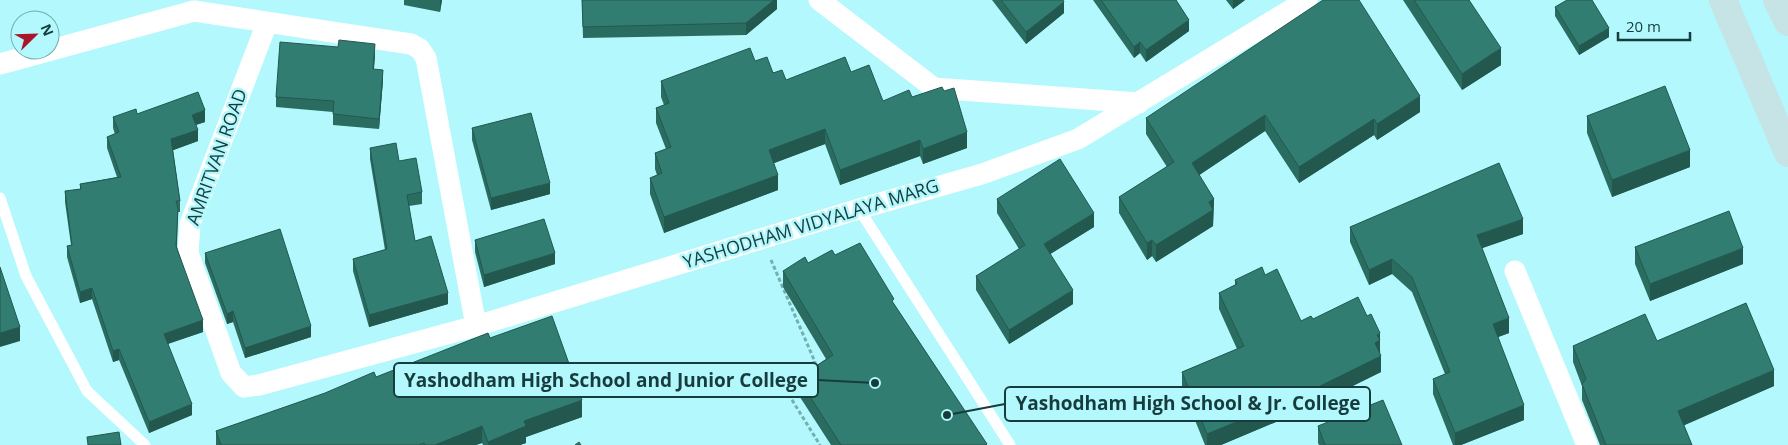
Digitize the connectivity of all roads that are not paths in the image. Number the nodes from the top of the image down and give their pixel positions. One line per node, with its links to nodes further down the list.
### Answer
1 (819, 0): 9 (street)
2 (1307, 0): 9 (street, YASHODHAM VIDYALAYA MARG)
3 (1723, 0): 10 (main road)
4 (1777, 0): 6 (main road)
5 (195, 5): 7 (street); 8 (street)
6 (1788, 22)
7 (268, 23): 14 (street); 14 (street, AMRITVAN ROAD)
8 (0, 64)
9 (1139, 103): 12 (street, YASHODHAM VIDYALAYA MARG)
10 (1788, 153)
11 (0, 198): 15 (lane)
12 (859, 209): 14 (street, YASHODHAM VIDYALAYA MARG); 16 (lane)
13 (1515, 271): 17 (street)
14 (476, 326)
15 (145, 445)
16 (1010, 445)
17 (1587, 445)

